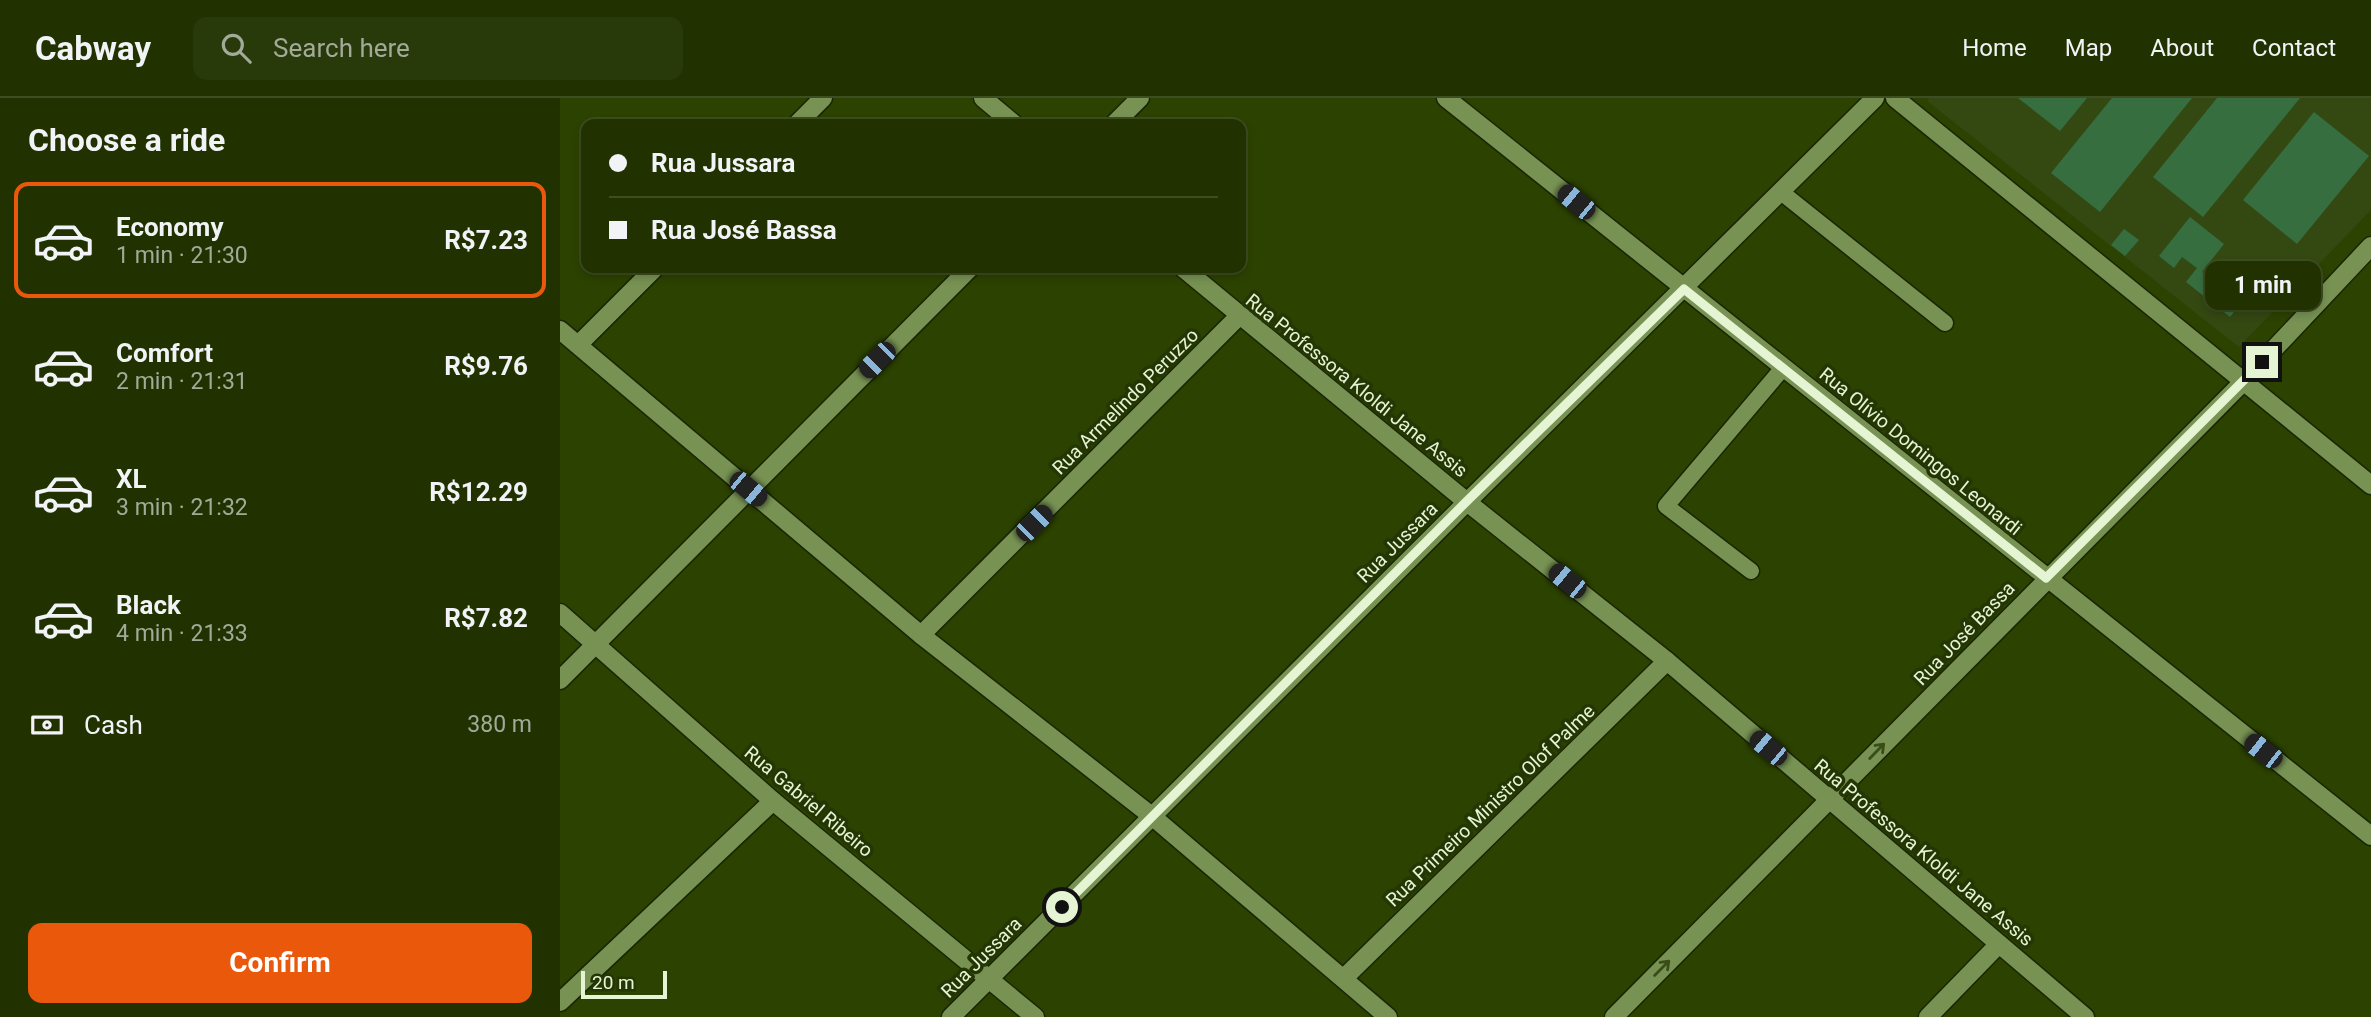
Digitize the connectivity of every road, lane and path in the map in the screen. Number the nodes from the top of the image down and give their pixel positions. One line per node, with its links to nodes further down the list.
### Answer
1 (823, 98): 7 (street)
2 (983, 98): 8 (street)
3 (1140, 98): 9 (street)
4 (1446, 98): 15 (street, Rua Olívio Domingos Leonardi)
5 (1875, 98): 10 (street, Rua Jussara)
6 (1895, 98): 21 (street)
7 (802, 119)
8 (1008, 119)
9 (1119, 119)
10 (1781, 191): 15 (street, Rua Jussara); 17 (lane)
11 (2371, 246): 21 (street, Rua José Bassa)
12 (650, 273): 19 (street)
13 (965, 273): 23 (street)
14 (1189, 273): 16 (street, Rua Professora Kloldi Jane Assis)
15 (1684, 289): 20 (street, Rua Olívio Domingos Leonardi); 24 (street, Rua Jussara)
16 (1239, 316): 24 (street, Rua Professora Kloldi Jane Assis); 28 (street, Rua Armelindo Peruzzo)
17 (1945, 323)
18 (560, 330): 19 (street)
19 (578, 345): 23 (street)
20 (1783, 368): 25 (lane); 26 (street, Rua Olívio Domingos Leonardi)
21 (2244, 381): 22 (street); 26 (street, Rua José Bassa)
22 (2371, 485)
23 (748, 489): 28 (street); 29 (street)
24 (1466, 502): 30 (street, Rua Professora Kloldi Jane Assis); 34 (street, Rua Jussara)
25 (1751, 571)
26 (2046, 578): 32 (street, Rua José Bassa, one-way to 26); 35 (street, Rua Olívio Domingos Leonardi)
27 (560, 613): 29 (street, Rua Gabriel Ribeiro)
28 (921, 635): 34 (street)
29 (597, 643): 31 (street); 33 (street, Rua Gabriel Ribeiro)
30 (1667, 661): 32 (street, Rua Professora Kloldi Jane Assis); 37 (street, Rua Primeiro Ministro Olof Palme)
31 (560, 680)
32 (1829, 800): 36 (street, Rua Professora Kloldi Jane Assis); 43 (street, Rua José Bassa, one-way to 32)
33 (773, 801): 38 (street, Rua Gabriel Ribeiro); 39 (street)
34 (1153, 817): 37 (street); 38 (street, Rua Jussara)
35 (2371, 836)
36 (1999, 944): 44 (street); 45 (street, Rua Professora Kloldi Jane Assis)
37 (1343, 978): 42 (street)
38 (989, 979): 40 (street, Rua Jussara); 41 (street, Rua Gabriel Ribeiro)
39 (560, 1002)
40 (951, 1017)
41 (1035, 1017)
42 (1388, 1017)
43 (1614, 1017)
44 (1928, 1017)
45 (2085, 1017)

